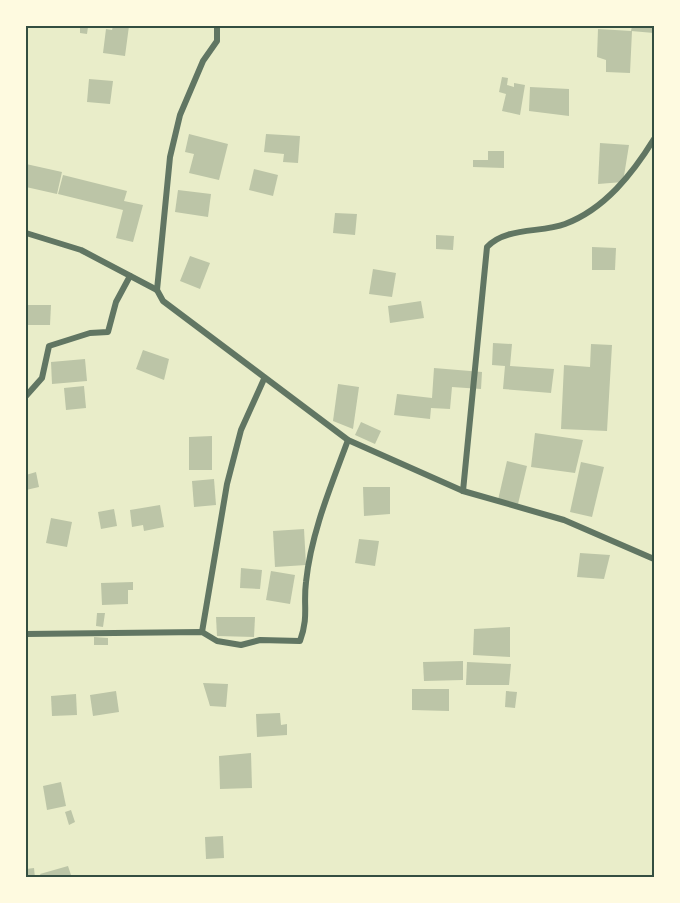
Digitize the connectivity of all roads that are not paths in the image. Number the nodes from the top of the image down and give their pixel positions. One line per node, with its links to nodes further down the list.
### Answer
1 (217, 26): 5 (street)
2 (654, 139): 9 (street)
3 (26, 233): 4 (street)
4 (130, 276): 5 (street); 7 (street)
5 (157, 290): 6 (street)
6 (264, 380): 8 (street); 11 (street)
7 (26, 396)
8 (348, 440): 9 (street); 11 (street)
9 (463, 491): 10 (street)
10 (654, 559)
11 (202, 632): 12 (street)
12 (26, 634)

